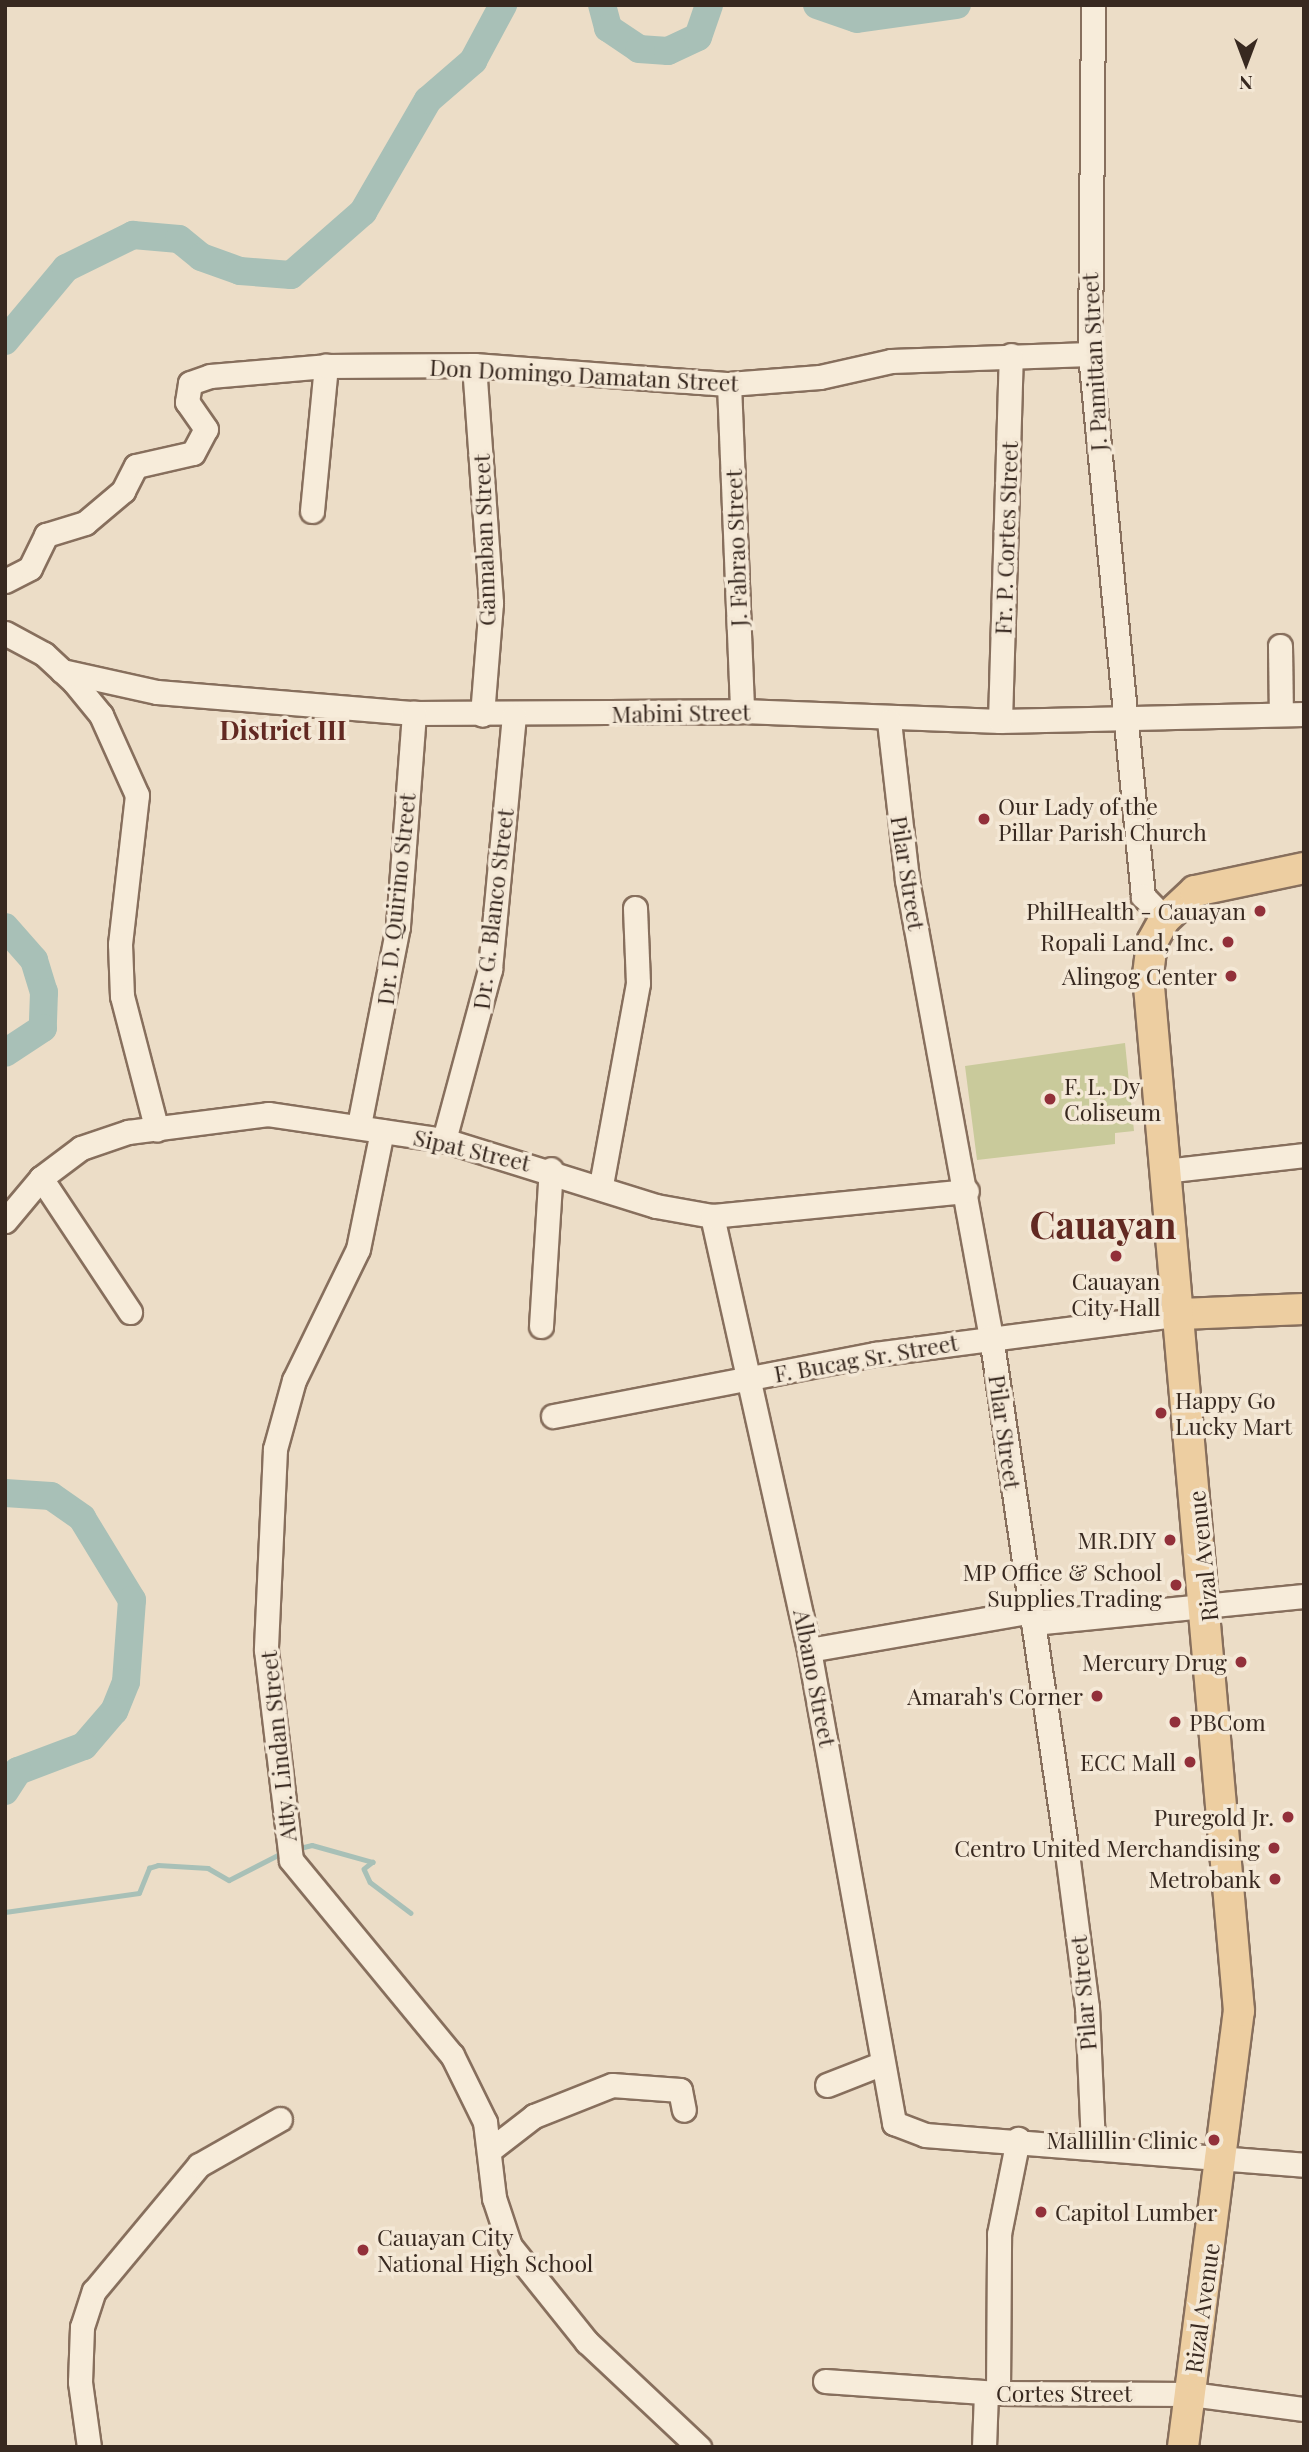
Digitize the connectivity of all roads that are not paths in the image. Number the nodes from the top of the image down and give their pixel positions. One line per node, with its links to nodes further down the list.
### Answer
1 (1093, 10): 2 (street, J. Pamittan Street)
2 (1090, 354): 3 (street, Don Domingo Damatan Street); 17 (street, J. Pamittan Street)
3 (1011, 355): 6 (street, Don Domingo Damatan Street); 19 (street, Fr. P. Cortes Street)
4 (474, 365): 5 (street, Don Domingo Damatan Street); 6 (street, Don Domingo Damatan Street); 15 (street, Gannaban Street)
5 (326, 366): 7 (street); 8 (street, Don Domingo Damatan Street)
6 (729, 384): 12 (street, J. Fabrao Street)
7 (312, 510)
8 (5, 581)
9 (5, 633): 11 (street)
10 (1280, 646): 14 (street)
11 (62, 671): 13 (street, Mabini Street); 24 (street)
12 (742, 711): 16 (street, Mabini Street); 18 (street, Mabini Street)
13 (414, 713): 15 (street, Mabini Street); 23 (street, Dr. D. Quirino Street)
14 (1292, 714): 17 (street, Mabini Street)
15 (482, 715): 16 (street, Mabini Street)
16 (514, 716): 26 (street, Dr. G. Blanco Street)
17 (1124, 719): 19 (street, Mabini Street); 22 (street)
18 (889, 721): 19 (street, Mabini Street); 32 (street, Pilar Street)
19 (1000, 722)
20 (1304, 868): 22 (main road)
21 (635, 908): 31 (street)
22 (1165, 919): 29 (main road, Rizal Avenue)
23 (359, 1125): 24 (street, Sipat Street); 25 (street, Sipat Street)
24 (157, 1130): 30 (street, Sipat Street)
25 (382, 1130): 26 (street, Sipat Street); 52 (street, Atty. Lindan Street)
26 (443, 1140): 28 (street, Sipat Street)
27 (1304, 1155): 29 (street)
28 (551, 1169): 31 (street, Sipat Street); 38 (street)
29 (1164, 1171): 37 (main road, Rizal Avenue)
30 (41, 1178): 34 (street, Sipat Street); 36 (street)
31 (601, 1185): 33 (street, Sipat Street)
32 (967, 1191): 33 (street, Sipat Street); 39 (street, Pilar Street)
33 (712, 1216): 40 (street, Albano Street)
34 (5, 1221)
35 (1304, 1309): 37 (main road)
36 (130, 1312)
37 (1181, 1314): 39 (street, F. Bucag Sr. Street); 43 (main road, Rizal Avenue)
38 (541, 1326)
39 (992, 1336): 40 (street, F. Bucag Sr. Street); 44 (street, Pilar Street)
40 (746, 1380): 41 (street, F. Bucag Sr. Street); 45 (street, Albano Street)
41 (553, 1416)
42 (1304, 1596): 43 (street)
43 (1207, 1605): 44 (street); 53 (main road, Rizal Avenue)
44 (1032, 1617): 45 (street); 51 (street, Pilar Street)
45 (809, 1650): 46 (street, Albano Street)
46 (883, 2063): 47 (street); 50 (street, Albano Street)
47 (827, 2085)
48 (684, 2110): 52 (street)
49 (281, 2119): 59 (street)
50 (1018, 2139): 51 (street); 56 (street)
51 (1093, 2147): 53 (street)
52 (490, 2150): 60 (street, Atty. Lindan Street)
53 (1222, 2161): 54 (street); 57 (main road, Rizal Avenue)
54 (1304, 2165)
55 (825, 2381): 56 (street, Cortes Street)
56 (992, 2393): 57 (street, Cortes Street); 61 (street)
57 (1191, 2394): 58 (street, Cortes Street); 62 (main road, Rizal Avenue)
58 (1304, 2409)
59 (89, 2447)
60 (699, 2447)
61 (984, 2447)
62 (1183, 2447)

